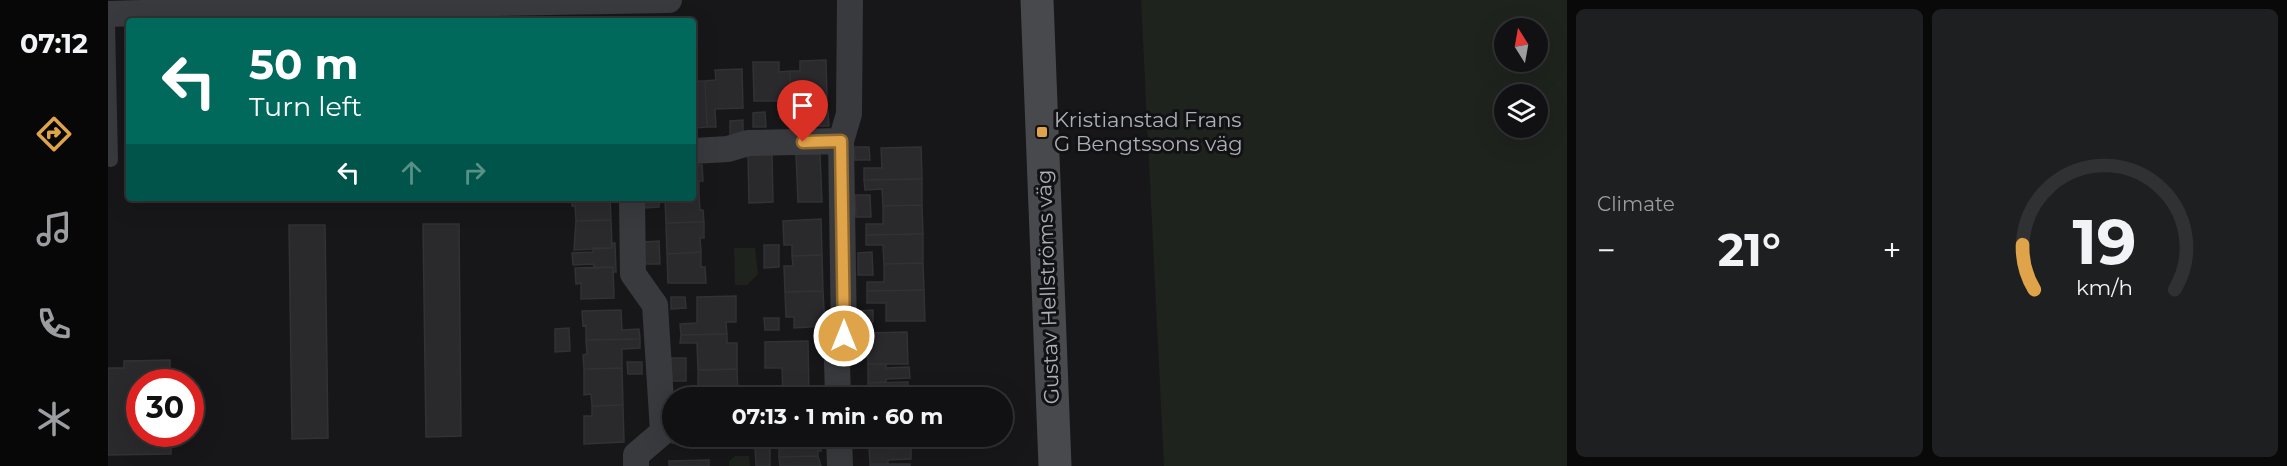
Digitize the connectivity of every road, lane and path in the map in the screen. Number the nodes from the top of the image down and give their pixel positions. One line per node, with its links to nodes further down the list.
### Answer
1 (669, 0): 5 (street)
2 (850, 0): 7 (street)
3 (1037, 0): 15 (street, Gustav Hellströms väg)
4 (108, 14): 5 (street)
5 (371, 14)
6 (108, 22): 9 (lane)
7 (841, 141): 8 (street); 11 (street)
8 (696, 151)
9 (111, 160)
10 (632, 201): 13 (street)
11 (838, 387)
12 (839, 447): 14 (street)
13 (636, 466)
14 (840, 466)
15 (1055, 466)

